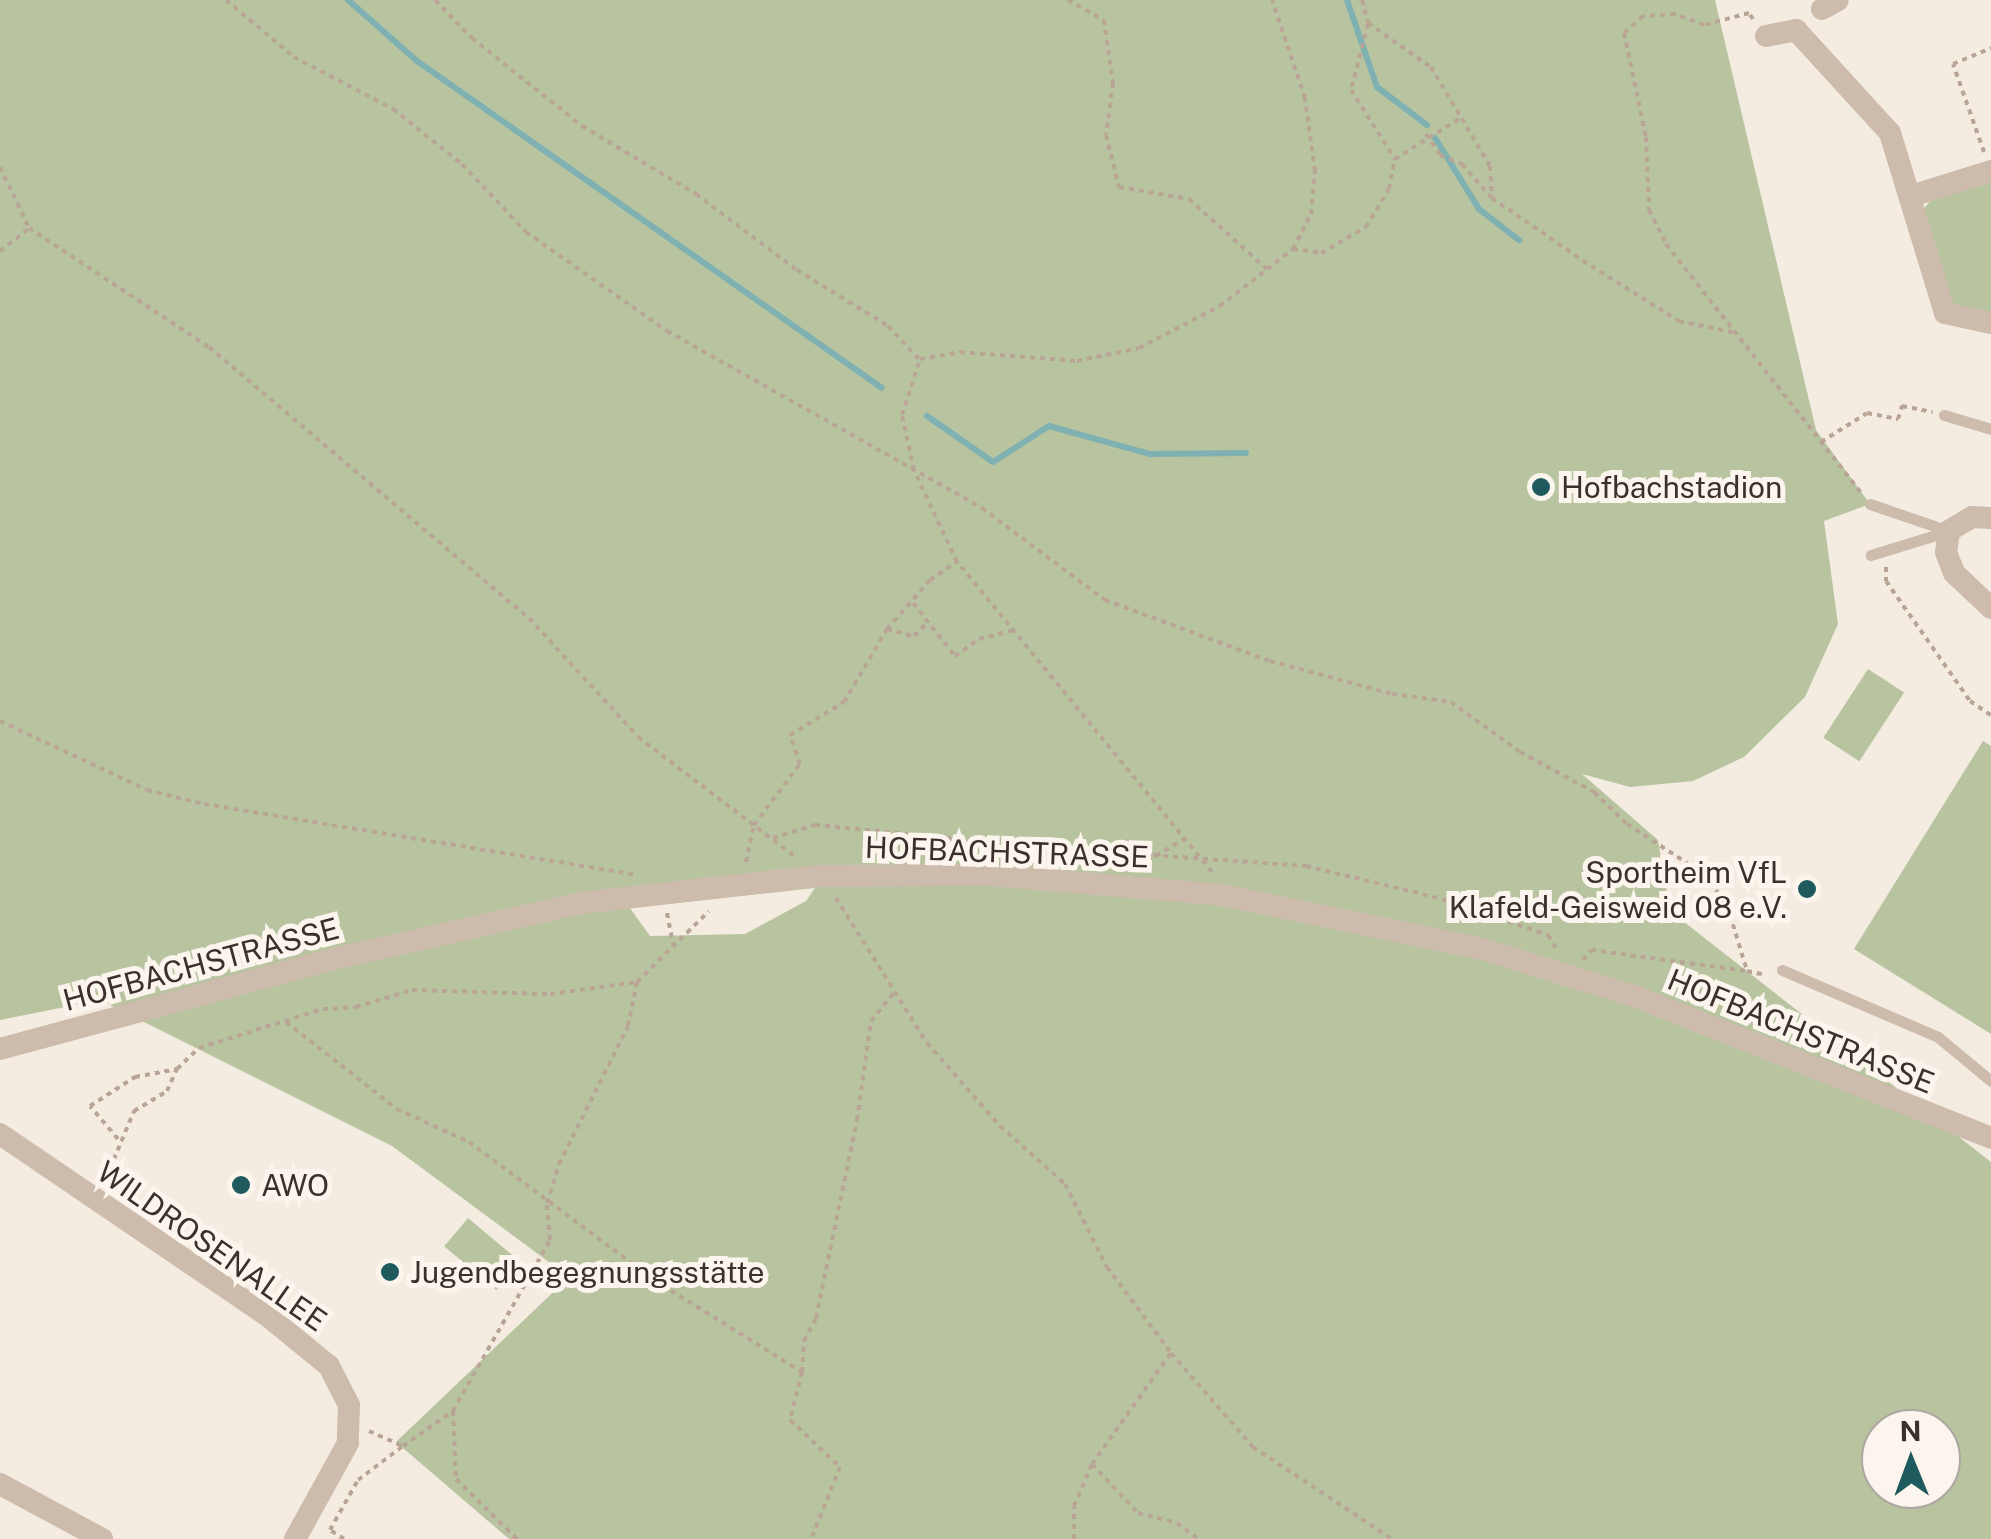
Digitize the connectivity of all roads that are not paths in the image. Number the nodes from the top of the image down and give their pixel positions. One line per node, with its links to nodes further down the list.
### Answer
1 (1766, 36): 3 (street)
2 (1991, 171): 3 (street)
3 (1910, 196): 4 (street)
4 (1991, 324)
5 (1944, 415): 6 (lane)
6 (1991, 429)
7 (1870, 504): 9 (lane)
8 (1991, 518): 9 (street)
9 (1949, 532): 10 (lane); 11 (street)
10 (1870, 555)
11 (1991, 608)
12 (1782, 974): 14 (lane)
13 (0, 1049): 16 (street, HOFBACHSTRASSE)
14 (1991, 1081)
15 (0, 1134): 19 (street, WILDROSENALLEE)
16 (1991, 1138)
17 (0, 1484): 18 (street)
18 (102, 1539)
19 (295, 1539)

